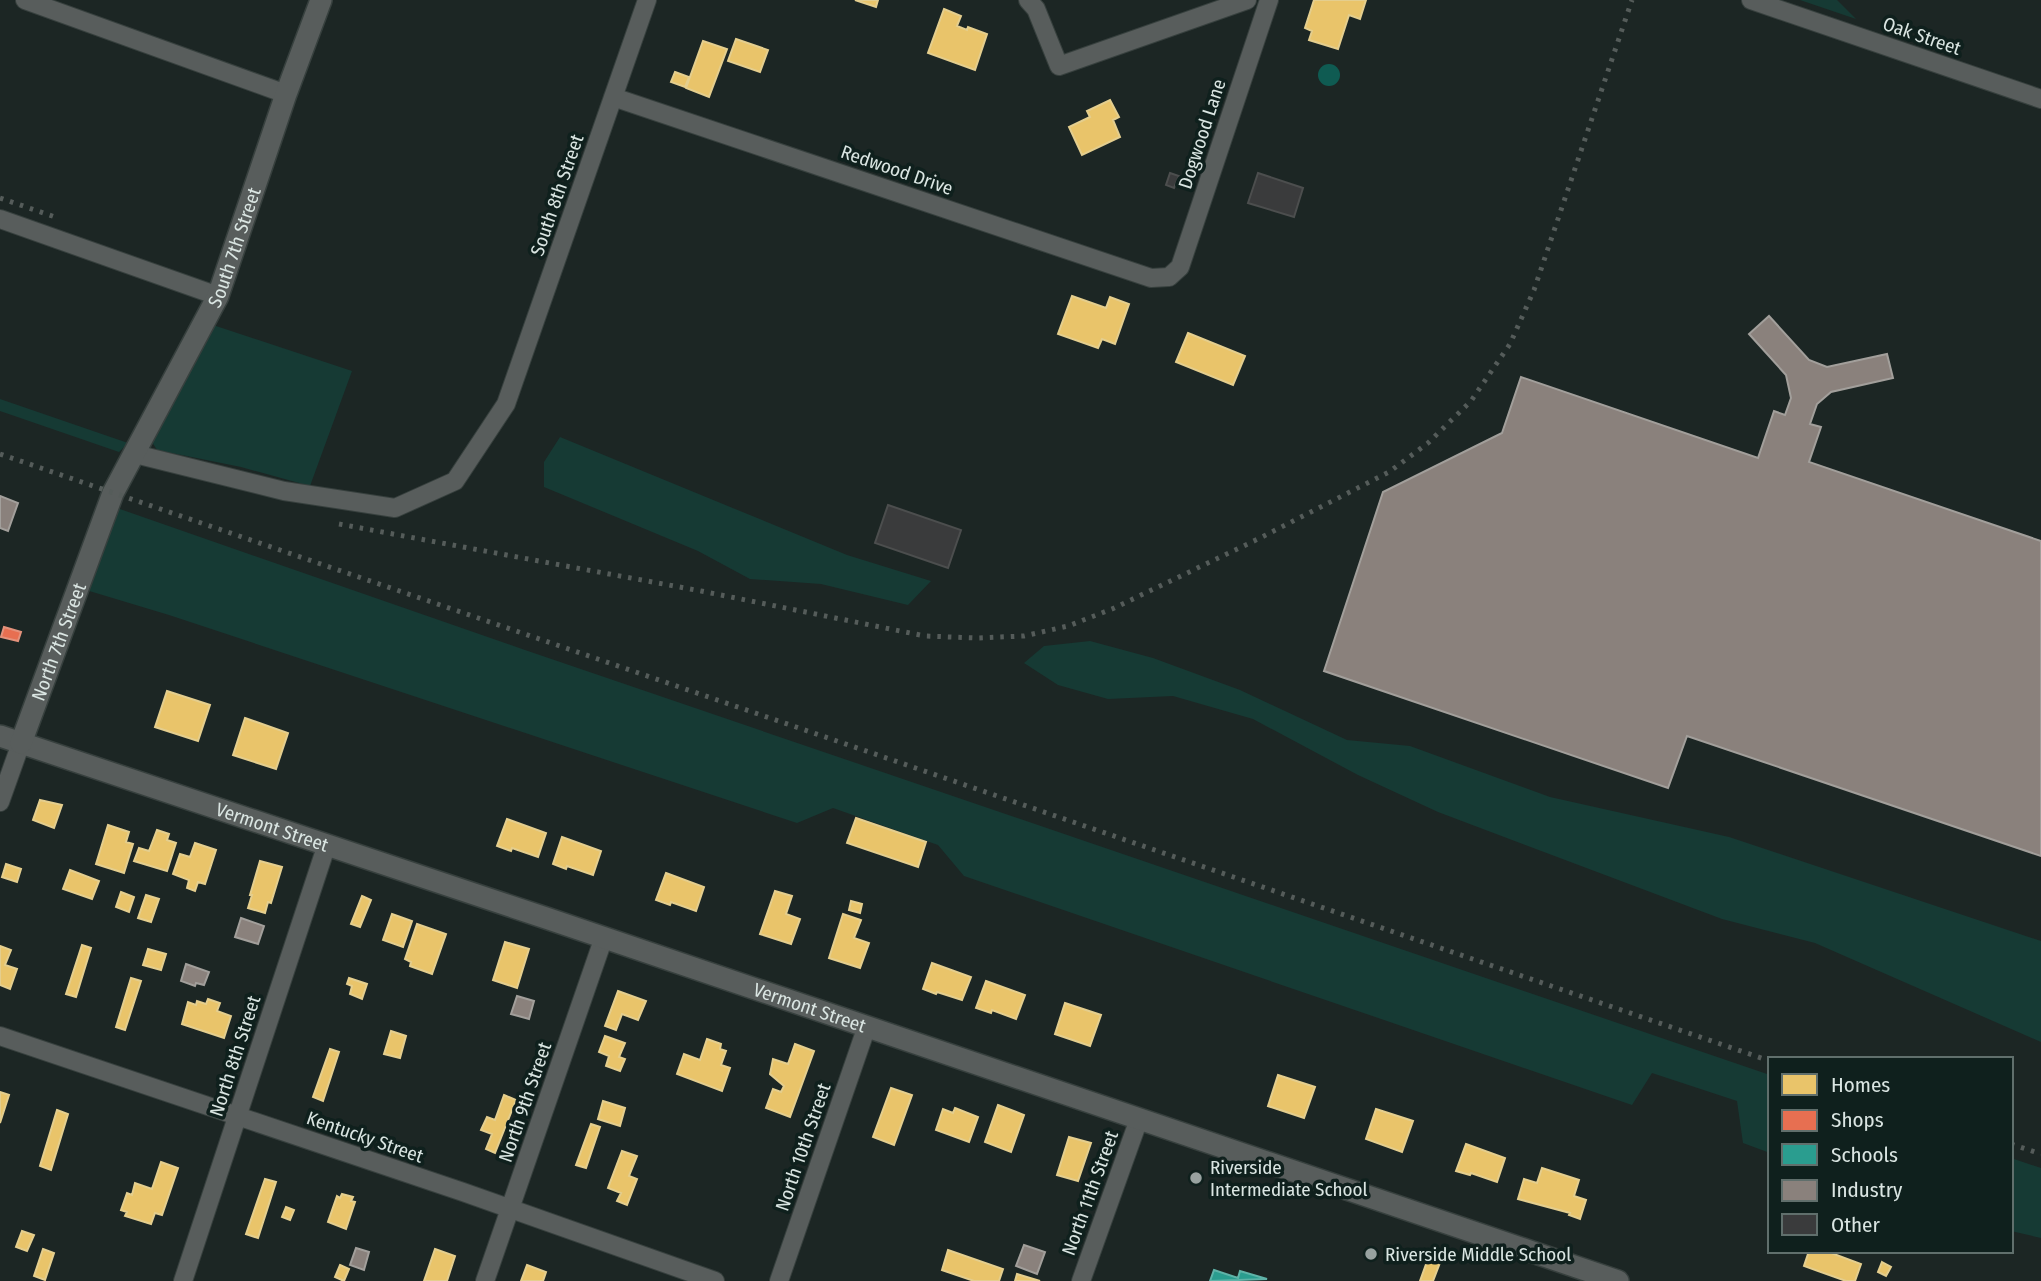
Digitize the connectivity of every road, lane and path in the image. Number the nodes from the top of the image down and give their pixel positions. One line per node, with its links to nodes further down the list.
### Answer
1 (25, 0): 8 (street)
2 (321, 0): 8 (street, South 7th Street)
3 (647, 0): 9 (street, South 8th Street)
4 (1028, 0): 5 (street)
5 (1248, 0)
6 (1269, 0): 12 (street, Dogwood Lane)
7 (1751, 0): 10 (street, Oak Street)
8 (286, 94): 13 (street, South 7th Street)
9 (613, 97): 12 (street, Redwood Drive); 14 (street, South 8th Street)
10 (2041, 99)
11 (0, 219): 13 (street)
12 (1169, 277)
13 (218, 296): 14 (street, South 7th Street)
14 (135, 454): 15 (street, South 7th Street)
15 (120, 483): 17 (street, North 7th Street)
16 (0, 736): 17 (street, Vermont Street)
17 (21, 743): 18 (street, North 7th Street); 19 (street, Vermont Street)
18 (0, 802)
19 (327, 844): 20 (street, Vermont Street); 23 (street, North 8th Street)
20 (604, 937): 21 (street, Vermont Street); 25 (street, North 9th Street)
21 (867, 1026): 24 (street, Vermont Street); 29 (street, North 10th Street)
22 (0, 1036): 23 (street, Kentucky Street)
23 (237, 1116): 25 (street, Kentucky Street); 26 (street, North 8th Street)
24 (1139, 1119): 30 (street, North 11th Street); 31 (street, Vermont Street)
25 (510, 1210): 27 (street, North 9th Street); 28 (street, Kentucky Street)
26 (183, 1281)
27 (485, 1281)
28 (715, 1281)
29 (779, 1281)
30 (1082, 1281)
31 (1618, 1281)

